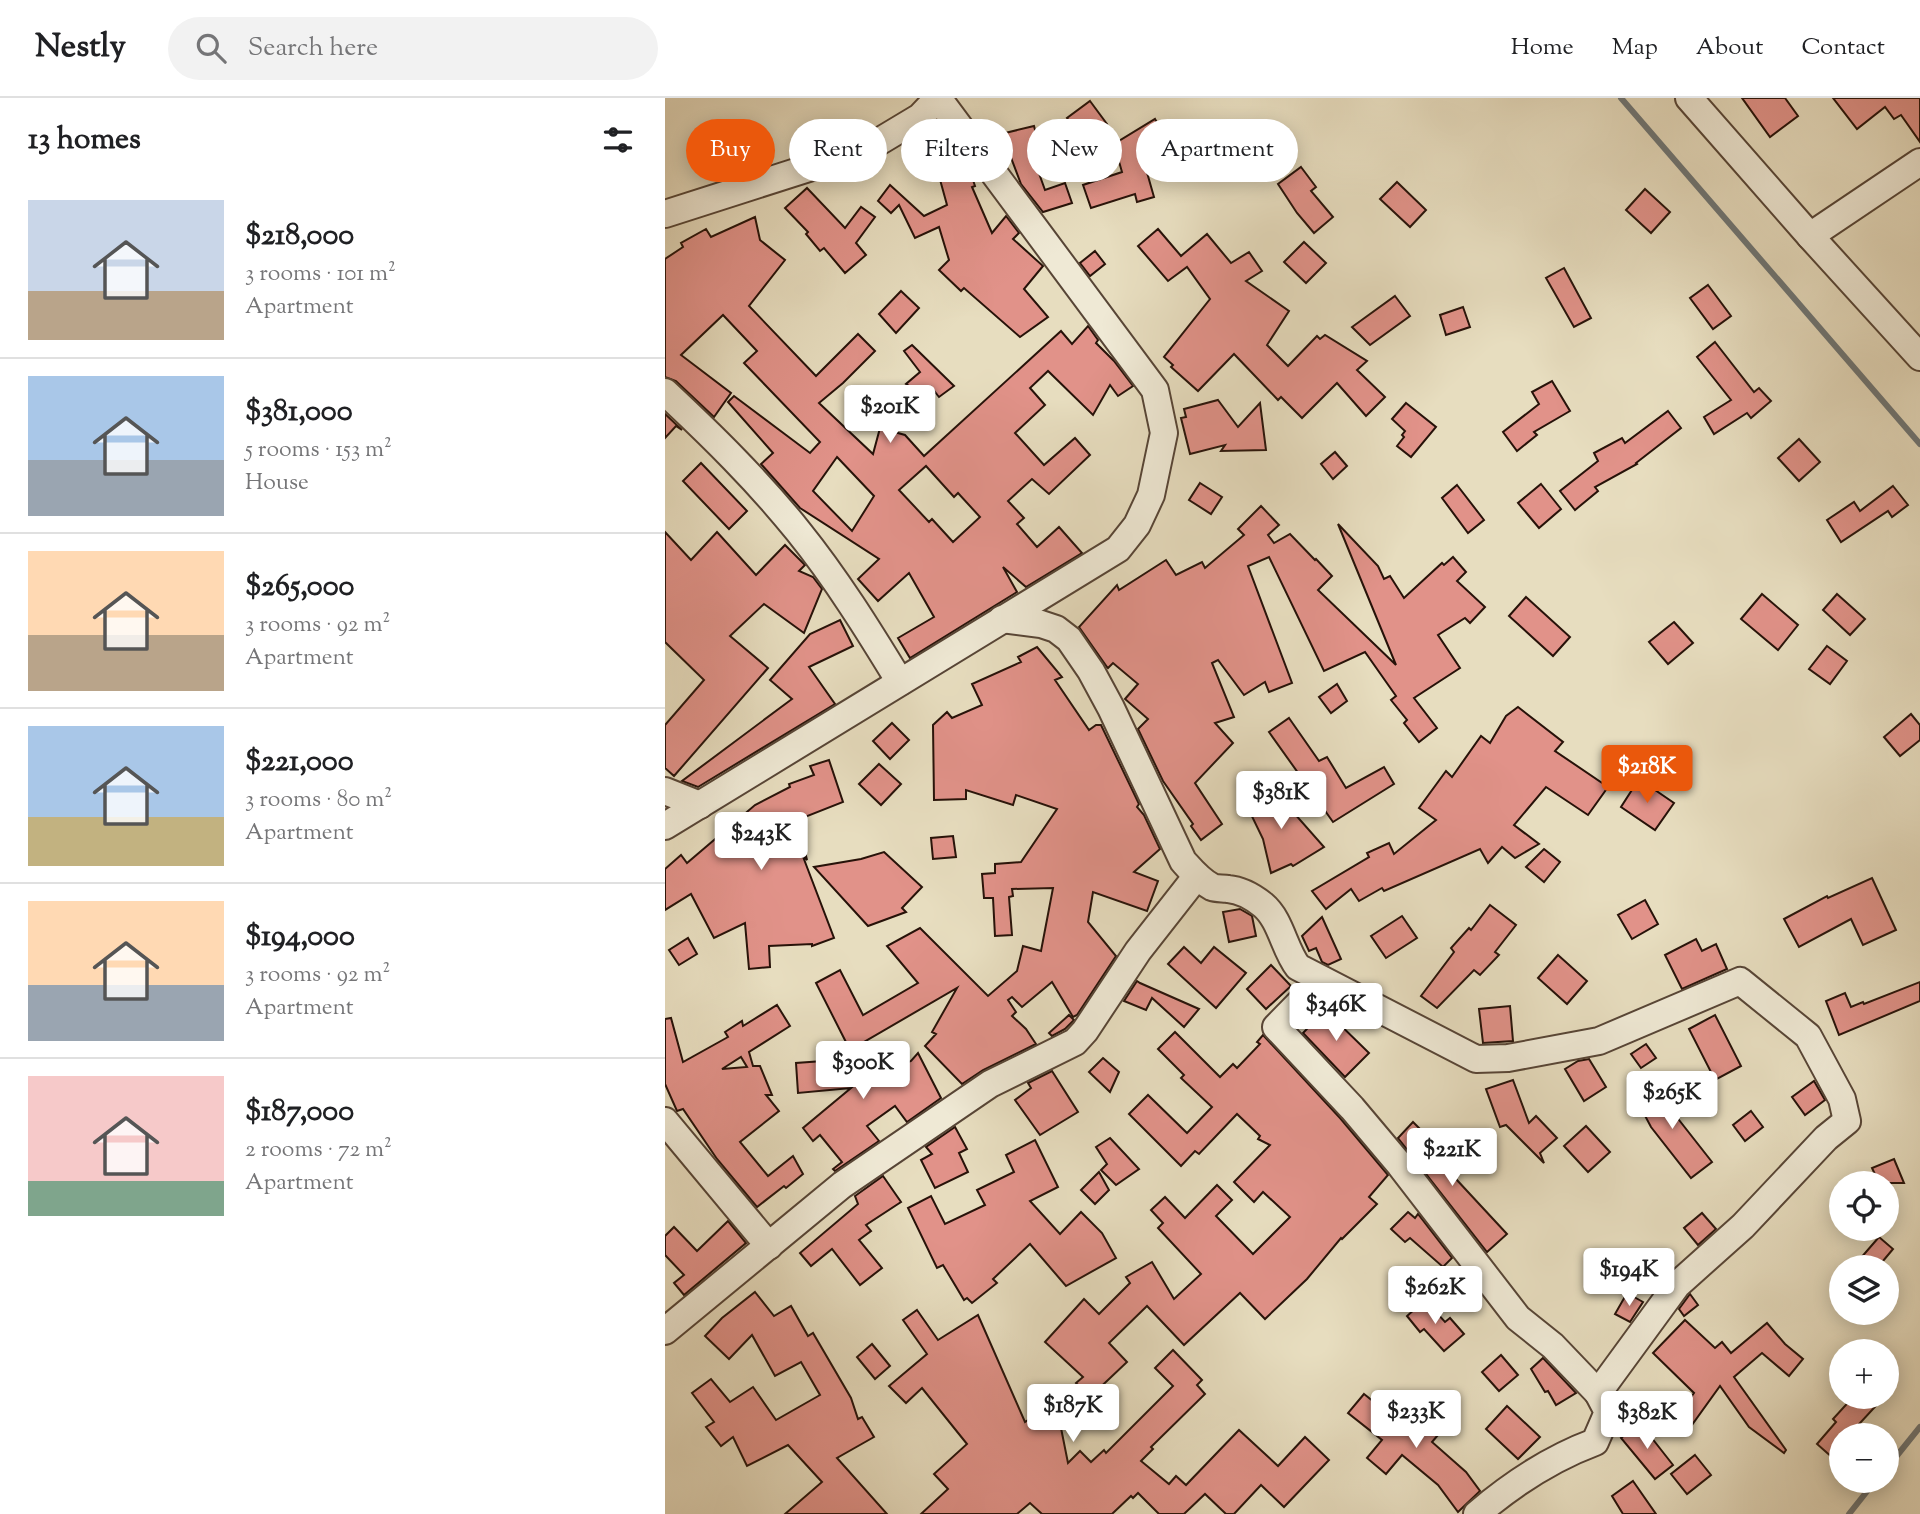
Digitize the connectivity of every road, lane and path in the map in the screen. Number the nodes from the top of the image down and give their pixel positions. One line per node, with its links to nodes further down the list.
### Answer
1 (938, 98): 4 (street); 8 (street)
2 (1695, 100): 5 (street)
3 (1920, 162): 5 (street)
4 (665, 214)
5 (1809, 236): 6 (street)
6 (1920, 357)
7 (665, 392): 9 (street)
8 (1002, 619): 9 (street); 13 (street)
9 (900, 682): 11 (street)
10 (665, 791): 11 (street)
11 (700, 805): 12 (street)
12 (665, 826)
13 (1196, 877): 14 (street); 16 (street)
14 (1322, 980): 18 (street); 18 (street)
15 (665, 1121): 16 (street)
16 (769, 1246): 17 (street)
17 (665, 1331)
18 (1598, 1394): 19 (street)
19 (1477, 1514)

